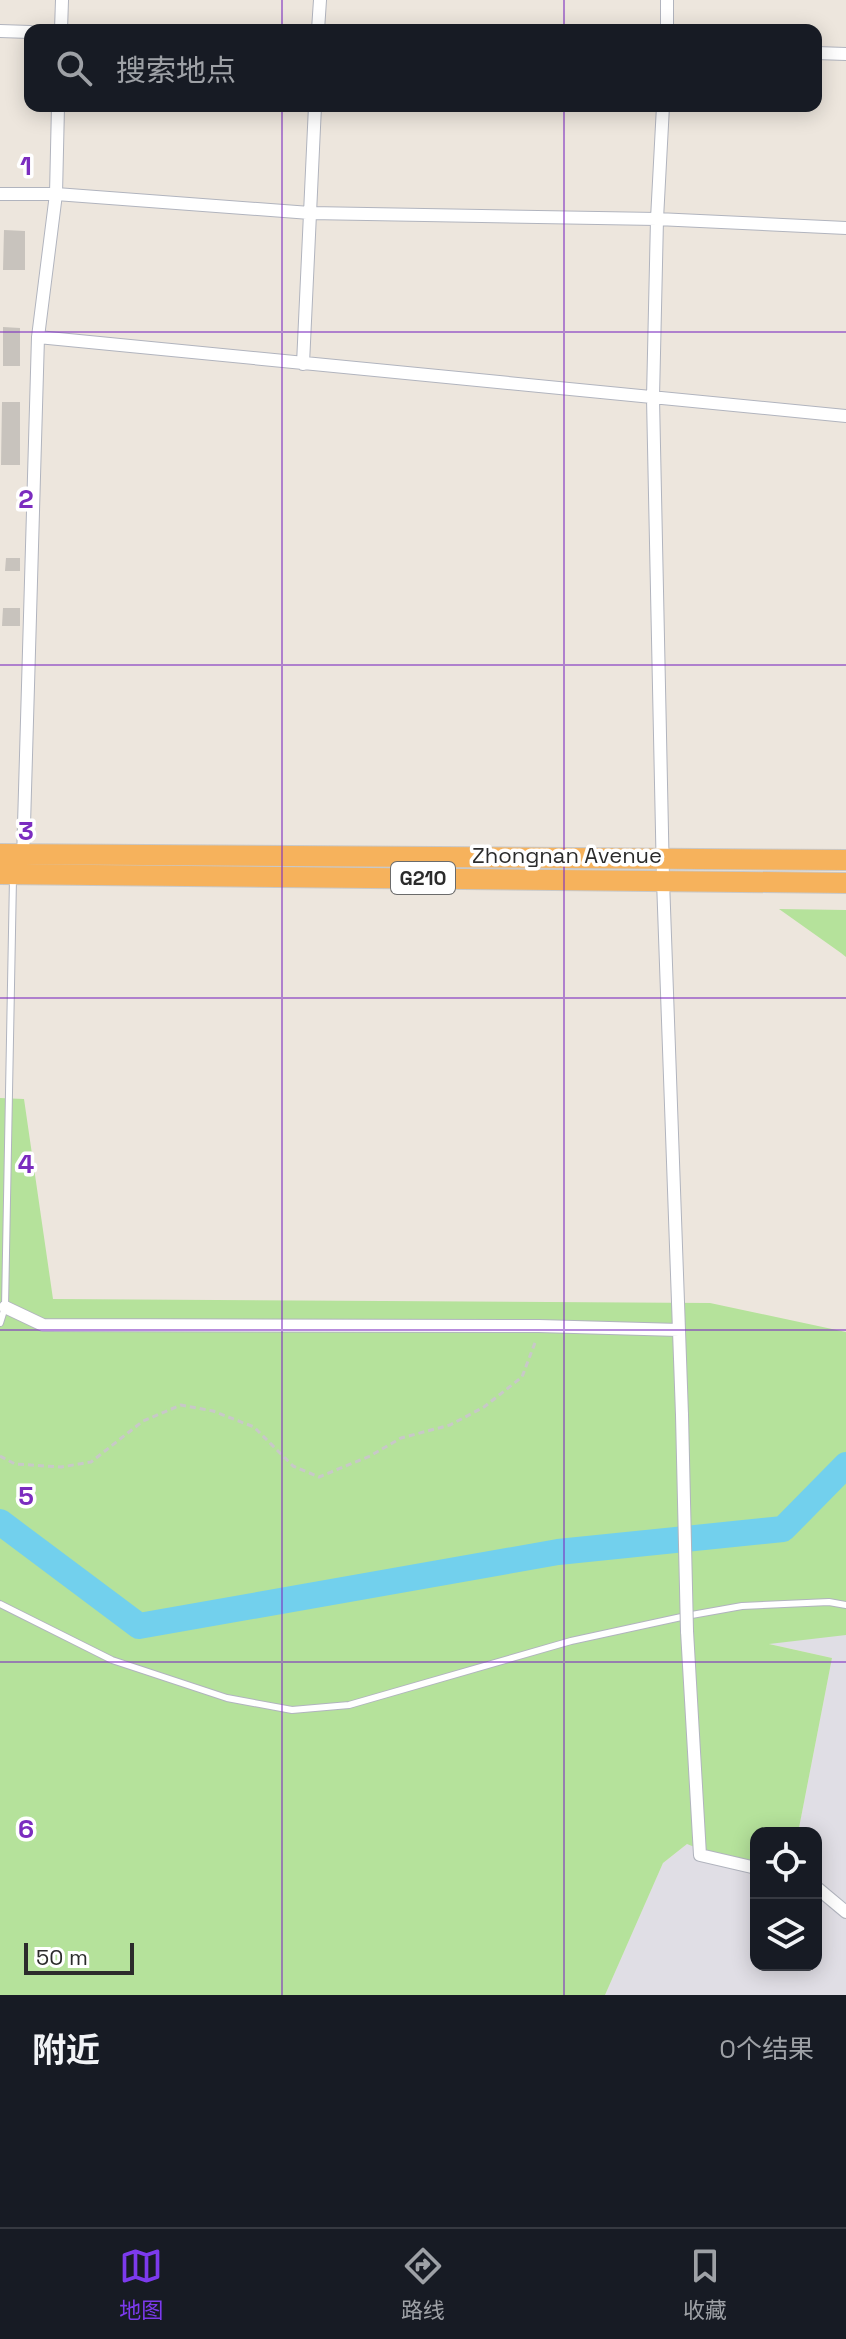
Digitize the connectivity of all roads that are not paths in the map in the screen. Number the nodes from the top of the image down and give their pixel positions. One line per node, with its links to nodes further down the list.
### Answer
1 (62, 0): 4 (street)
2 (320, 0): 5 (street)
3 (667, 0): 6 (street)
4 (61, 24)
5 (318, 24)
6 (667, 24)
7 (0, 31): 8 (street)
8 (24, 32)
9 (822, 53): 10 (street)
10 (846, 54)
11 (58, 112): 15 (street)
12 (315, 112): 16 (street)
13 (663, 112): 17 (street)
14 (0, 194): 15 (street)
15 (56, 194): 16 (street); 19 (street)
16 (310, 213): 17 (street); 20 (street)
17 (657, 219): 18 (street); 21 (street)
18 (846, 228)
19 (38, 337): 20 (street); 25 (street)
20 (303, 364): 21 (street)
21 (653, 398): 22 (street); 26 (street)
22 (846, 416)
23 (0, 854): 25 (highway, Zhongnan Avenue / G210)
24 (846, 860): 26 (highway, Zhongnan Avenue / G210)
25 (15, 870): 26 (highway, Zhongnan Avenue / G210); 28 (lane)
26 (663, 870): 27 (highway, Zhongnan Avenue / G210); 30 (street)
27 (846, 883)
28 (5, 1307): 29 (lane); 30 (street)
29 (0, 1323)
30 (679, 1330): 33 (street, bridge)
31 (0, 1604): 33 (lane)
32 (846, 1605): 33 (lane)
33 (686, 1616): 34 (street, bridge)
34 (750, 1867)
35 (822, 1892): 36 (street)
36 (846, 1912)

